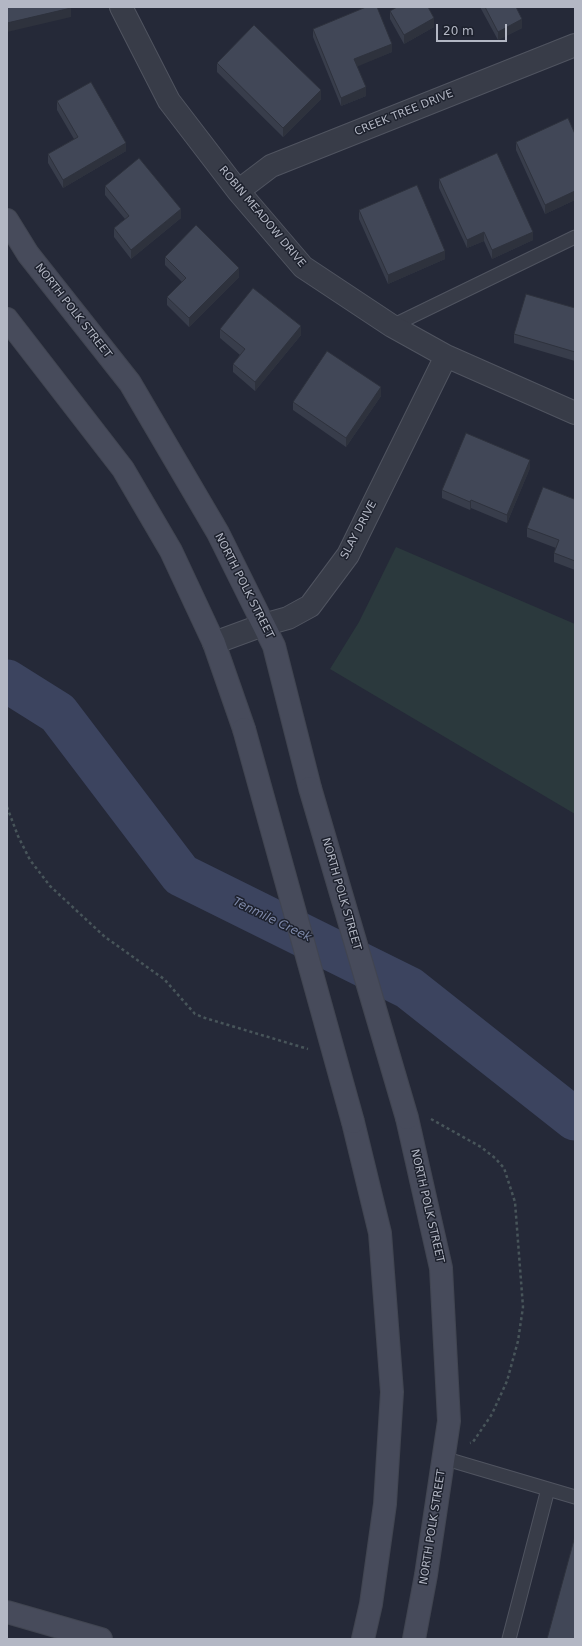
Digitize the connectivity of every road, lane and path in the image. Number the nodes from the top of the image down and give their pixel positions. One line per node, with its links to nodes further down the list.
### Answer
1 (121, 7): 3 (street, ROBIN MEADOW DRIVE)
2 (575, 45): 3 (street, CREEK TREE DRIVE)
3 (238, 191): 7 (street, ROBIN MEADOW DRIVE)
4 (7, 220): 10 (main road, NORTH POLK STREET)
5 (575, 237): 7 (lane)
6 (7, 319): 11 (main road)
7 (392, 326): 8 (street, ROBIN MEADOW DRIVE)
8 (446, 356): 9 (street, ROBIN MEADOW DRIVE); 10 (street, SLAY DRIVE)
9 (575, 412)
10 (263, 625): 11 (street, SLAY DRIVE); 12 (main road, NORTH POLK STREET, bridge)
11 (214, 643): 17 (main road, bridge)
12 (443, 1458): 13 (lane); 18 (main road, NORTH POLK STREET)
13 (548, 1489): 14 (lane); 19 (lane)
14 (575, 1497)
15 (7, 1612): 16 (main road)
16 (101, 1639)
17 (363, 1639)
18 (414, 1639)
19 (509, 1639)

